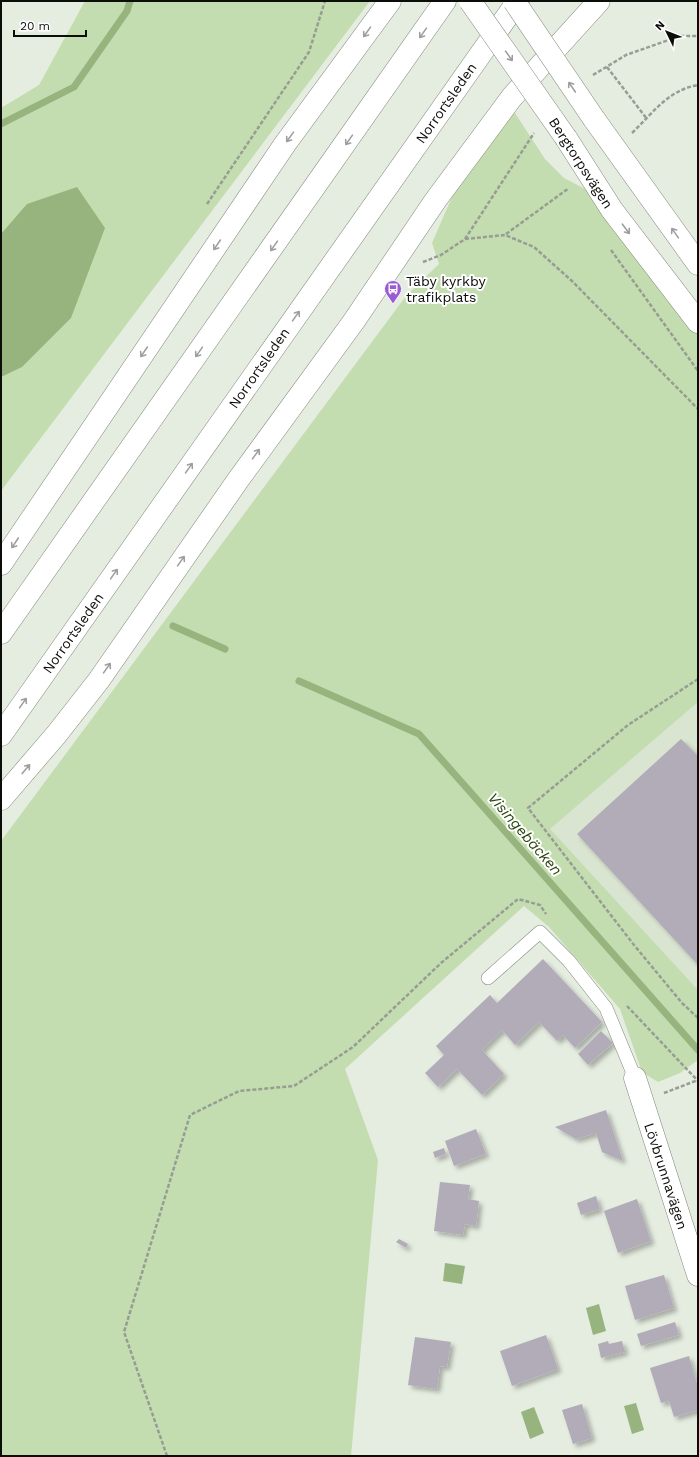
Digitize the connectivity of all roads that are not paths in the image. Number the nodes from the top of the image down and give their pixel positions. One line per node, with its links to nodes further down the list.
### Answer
1 (390, 1): 11 (main road, one-way to 11)
2 (445, 1): 12 (main road, one-way to 12)
3 (470, 1): 10 (main road, Bergtorpsvägen, one-way to 10, bridge)
4 (514, 1): 9 (main road, one-way to 4, bridge)
5 (518, 1): 13 (main road, Norrortsleden, one-way to 5)
6 (599, 1): 8 (main road)
7 (616, 1): 8 (main road)
8 (571, 32): 14 (main road, one-way to 8)
9 (698, 264)
10 (698, 322)
11 (1, 564)
12 (1, 634)
13 (1, 735)
14 (1, 799)
15 (488, 978): 16 (lane)
16 (635, 1078): 17 (main road, Lövbrunnavägen)
17 (698, 1275)

